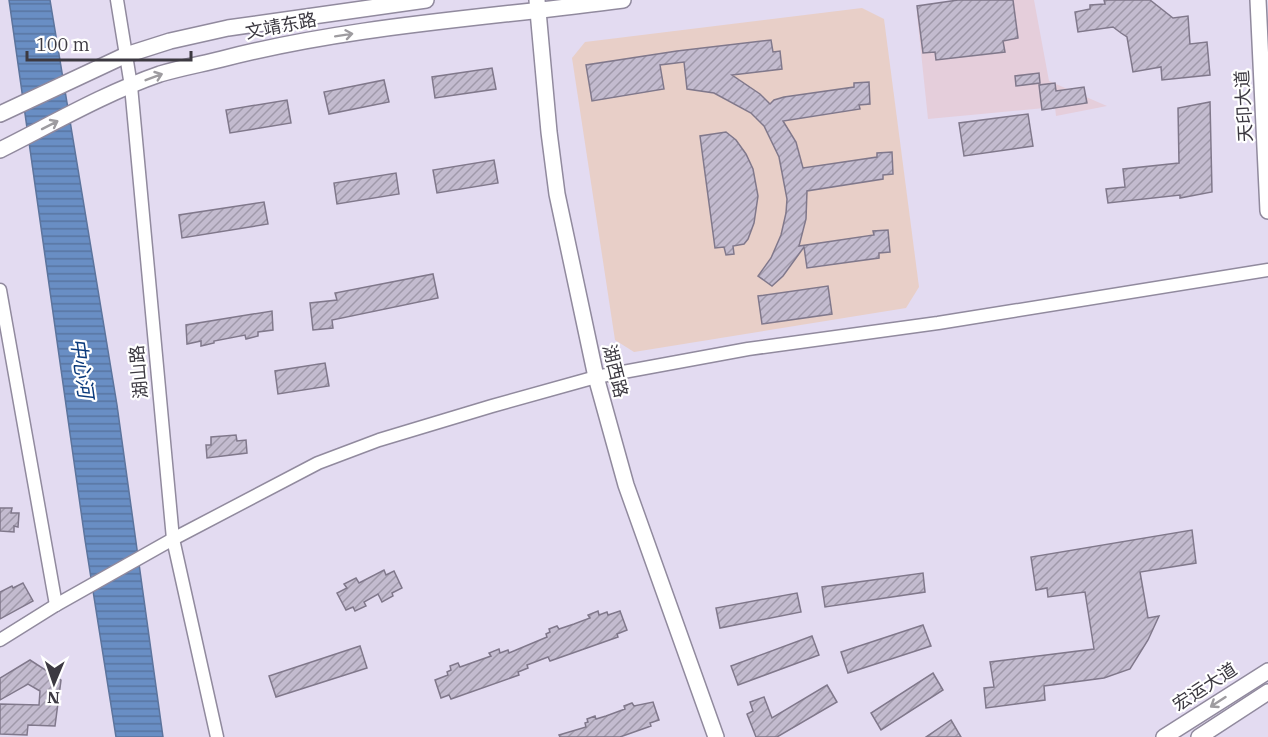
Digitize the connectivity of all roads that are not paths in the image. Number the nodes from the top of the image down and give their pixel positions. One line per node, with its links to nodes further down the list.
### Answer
1 (117, 0): 6 (street, 湖山路)
2 (426, 0): 6 (main road, 文靖东路)
3 (623, 0): 5 (main road, 文靖东路)
4 (1258, 0): 10 (main road, 天印大道)
5 (538, 6): 7 (main road, 文靖东路, one-way to 5); 13 (main road, 湖西路)
6 (126, 55): 7 (street, 湖山路); 8 (main road, 文靖东路)
7 (131, 86): 9 (main road, 文靖东路, one-way to 7); 14 (street, 湖山路)
8 (0, 114)
9 (0, 150)
10 (1268, 211)
11 (1268, 270): 13 (street)
12 (0, 291): 15 (street)
13 (596, 377): 14 (street); 20 (main road, 湖西路)
14 (173, 539): 15 (street); 19 (street, 湖山路)
15 (56, 604): 16 (street)
16 (0, 640)
17 (1268, 671): 21 (main road, 宏运大道, one-way to 21)
18 (1268, 692): 22 (main road, 宏运大道)
19 (217, 737)
20 (716, 737)
21 (1164, 737)
22 (1199, 737)

